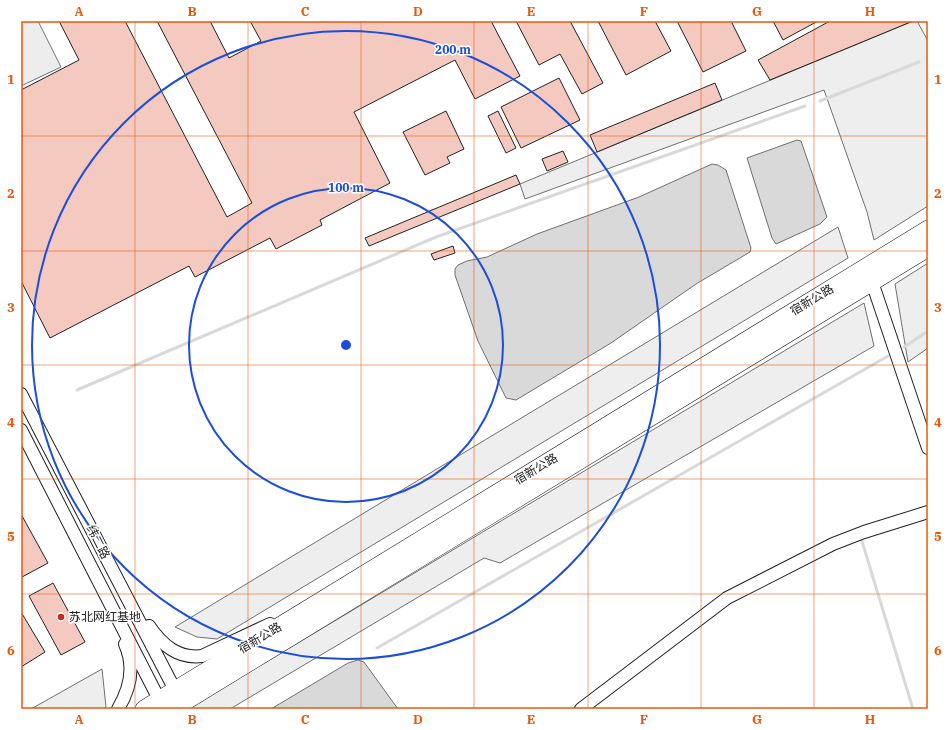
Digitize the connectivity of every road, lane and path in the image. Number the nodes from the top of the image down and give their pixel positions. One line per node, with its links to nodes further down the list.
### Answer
1 (928, 229): 9 (highway, 宿新公路)
2 (928, 248): 3 (highway, 宿新公路)
3 (872, 282): 6 (street); 12 (highway, 宿新公路)
4 (21, 394): 10 (street, 纬二路)
5 (21, 430): 8 (street, 纬二路)
6 (928, 448)
7 (928, 512): 15 (street)
8 (97, 579): 12 (street, 纬二路); 13 (street)
9 (354, 580): 10 (street); 11 (highway, 宿新公路)
10 (123, 590): 11 (street, 纬二路)
11 (175, 690): 12 (highway, 宿新公路)
12 (165, 706): 14 (highway, 宿新公路)
13 (118, 709)
14 (144, 709)
15 (581, 709)

